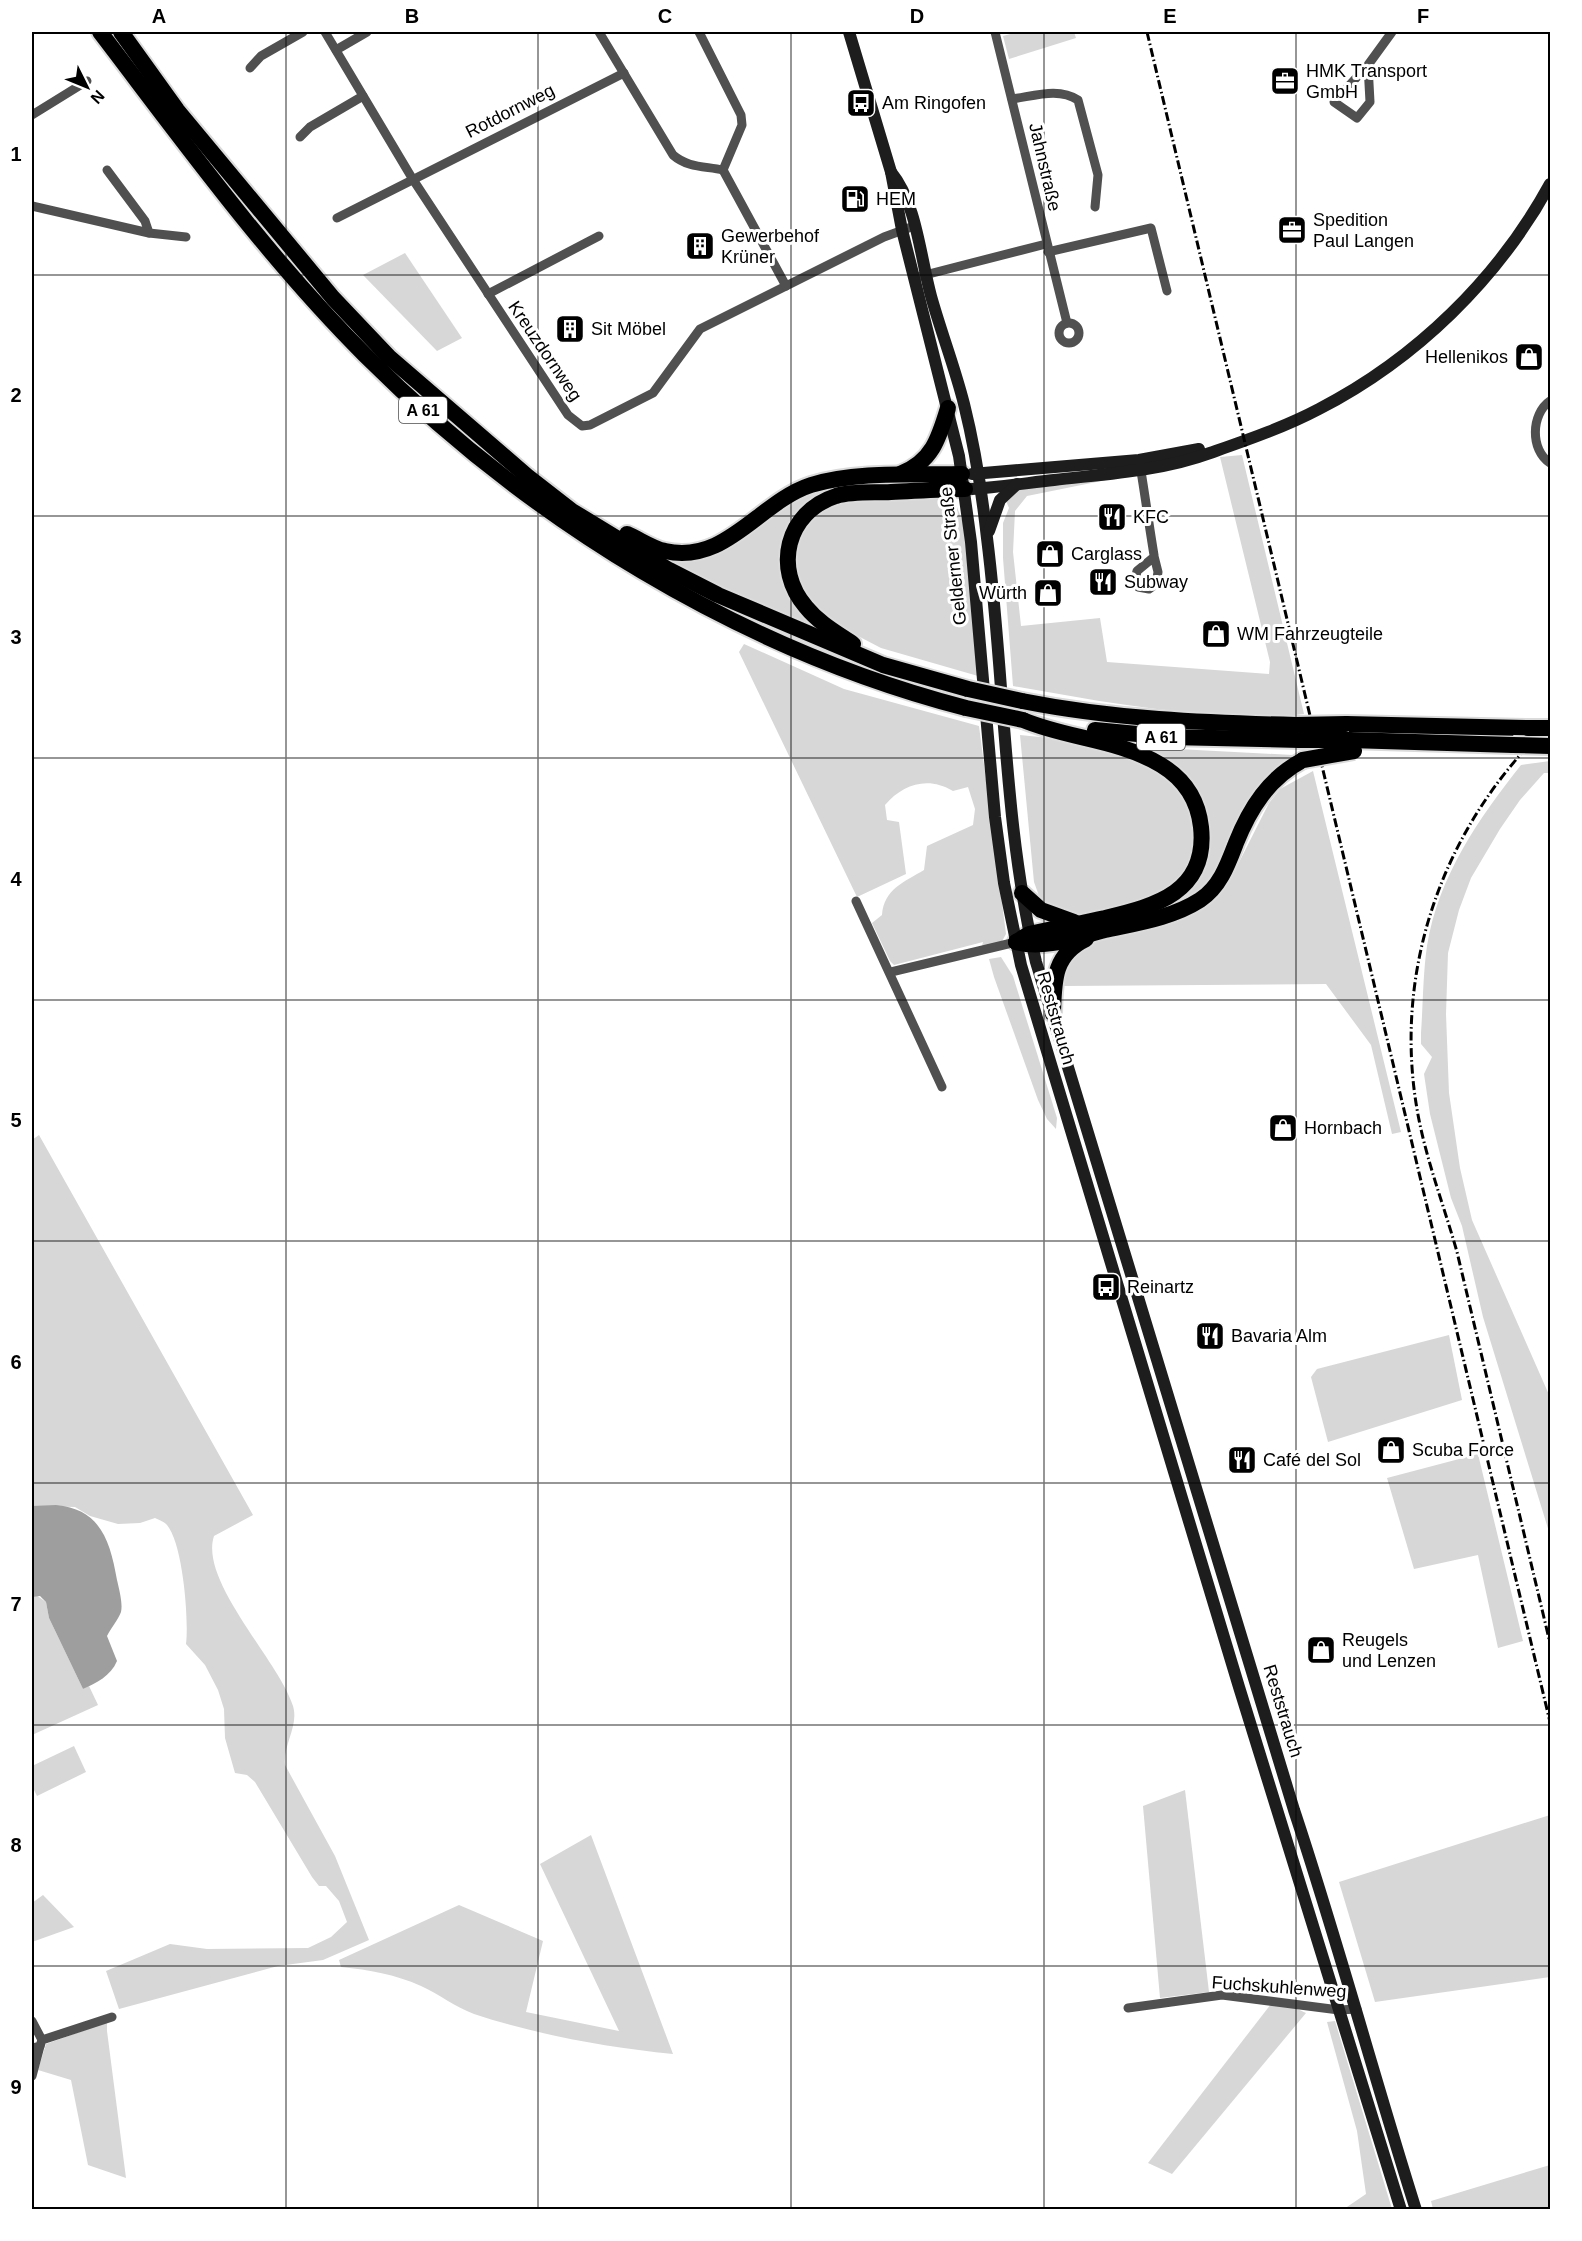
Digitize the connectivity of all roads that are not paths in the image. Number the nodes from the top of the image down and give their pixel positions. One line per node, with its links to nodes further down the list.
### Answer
1 (100, 32): 48 (highway, A 61, bridge)
2 (121, 32): 44 (highway, A 61)
3 (303, 32): 13 (street)
4 (325, 32): 11 (street, Kreuzdornweg)
5 (367, 32): 11 (street)
6 (599, 32): 14 (street)
7 (699, 32): 21 (street)
8 (849, 32): 27 (main road, Gelderner Straße)
9 (995, 32): 17 (street, Jahnstraße)
10 (1392, 32): 12 (street)
11 (336, 50): 16 (street, Kreuzdornweg)
12 (1368, 65): 12 (street)
13 (250, 68)
14 (624, 73): 21 (street); 22 (street, Rotdornweg)
15 (87, 81): 18 (street)
16 (363, 96): 19 (street); 22 (street, Kreuzdornweg)
17 (1012, 99): 25 (street, Jahnstraße); 31 (street, Jahnstraße)
18 (32, 115)
19 (300, 137)
20 (107, 170): 28 (street)
21 (723, 170): 33 (street)
22 (412, 178): 26 (street); 35 (street, Kreuzdornweg)
23 (1551, 184): 40 (main road)
24 (32, 206): 28 (street)
25 (1095, 207)
26 (337, 218)
27 (908, 228): 32 (main road, Gelderner Straße); 33 (street)
28 (148, 233): 30 (street)
29 (599, 236): 35 (street, Kreuzdornweg)
30 (186, 237)
31 (1047, 248): 32 (street); 34 (street); 36 (street, Jahnstraße)
32 (921, 277): 38 (main road, Gelderner Straße); 42 (main road, Gelderner Straße)
33 (786, 286): 35 (street, Kreuzdornweg)
34 (1167, 291)
35 (488, 294)
36 (1067, 323)
37 (1551, 401): 39 (street)
38 (948, 408): 41 (highway); 42 (main road, Gelderner Straße)
39 (1551, 463)
40 (1140, 464): 42 (main road); 43 (main road); 46 (street)
41 (894, 476): 42 (highway); 44 (highway)
42 (971, 481): 43 (main road); 45 (main road, Gelderner Straße); 47 (highway); 57 (main road, Gelderner Straße)
43 (1017, 484): 45 (main road)
44 (572, 511): 47 (highway, A 61)
45 (988, 541): 53 (main road, Gelderner Straße)
46 (1154, 556)
47 (883, 665): 50 (highway, A 61, bridge)
48 (1023, 720): 50 (highway, A 61); 55 (highway)
49 (1551, 728): 51 (highway, A 61, bridge)
50 (1298, 732): 51 (highway, A 61, bridge)
51 (1350, 738): 52 (highway, A 61, bridge); 56 (highway, bridge)
52 (1551, 746)
53 (1022, 893): 55 (highway); 57 (main road, Gelderner Straße)
54 (856, 901): 58 (street)
55 (1081, 923): 57 (highway)
56 (1100, 932): 57 (highway); 59 (highway)
57 (1026, 941): 58 (street); 59 (main road, Reststrauch); 62 (main road, Reststrauch)
58 (891, 972): 60 (street)
59 (1053, 1014): 61 (main road, Reststrauch)
60 (942, 1087)
61 (1117, 1223): 62 (street); 64 (main road, Reststrauch)
62 (1100, 1227): 65 (main road, Reststrauch)
63 (1128, 2008): 65 (street, Fuchskuhlenweg)
64 (1357, 2009): 65 (street, Fuchskuhlenweg); 71 (main road, Reststrauch)
65 (1339, 2010): 70 (main road, Reststrauch)
66 (112, 2016): 68 (street)
67 (32, 2021): 68 (street)
68 (38, 2044): 69 (street)
69 (32, 2076)
70 (1401, 2210)
71 (1416, 2210)

